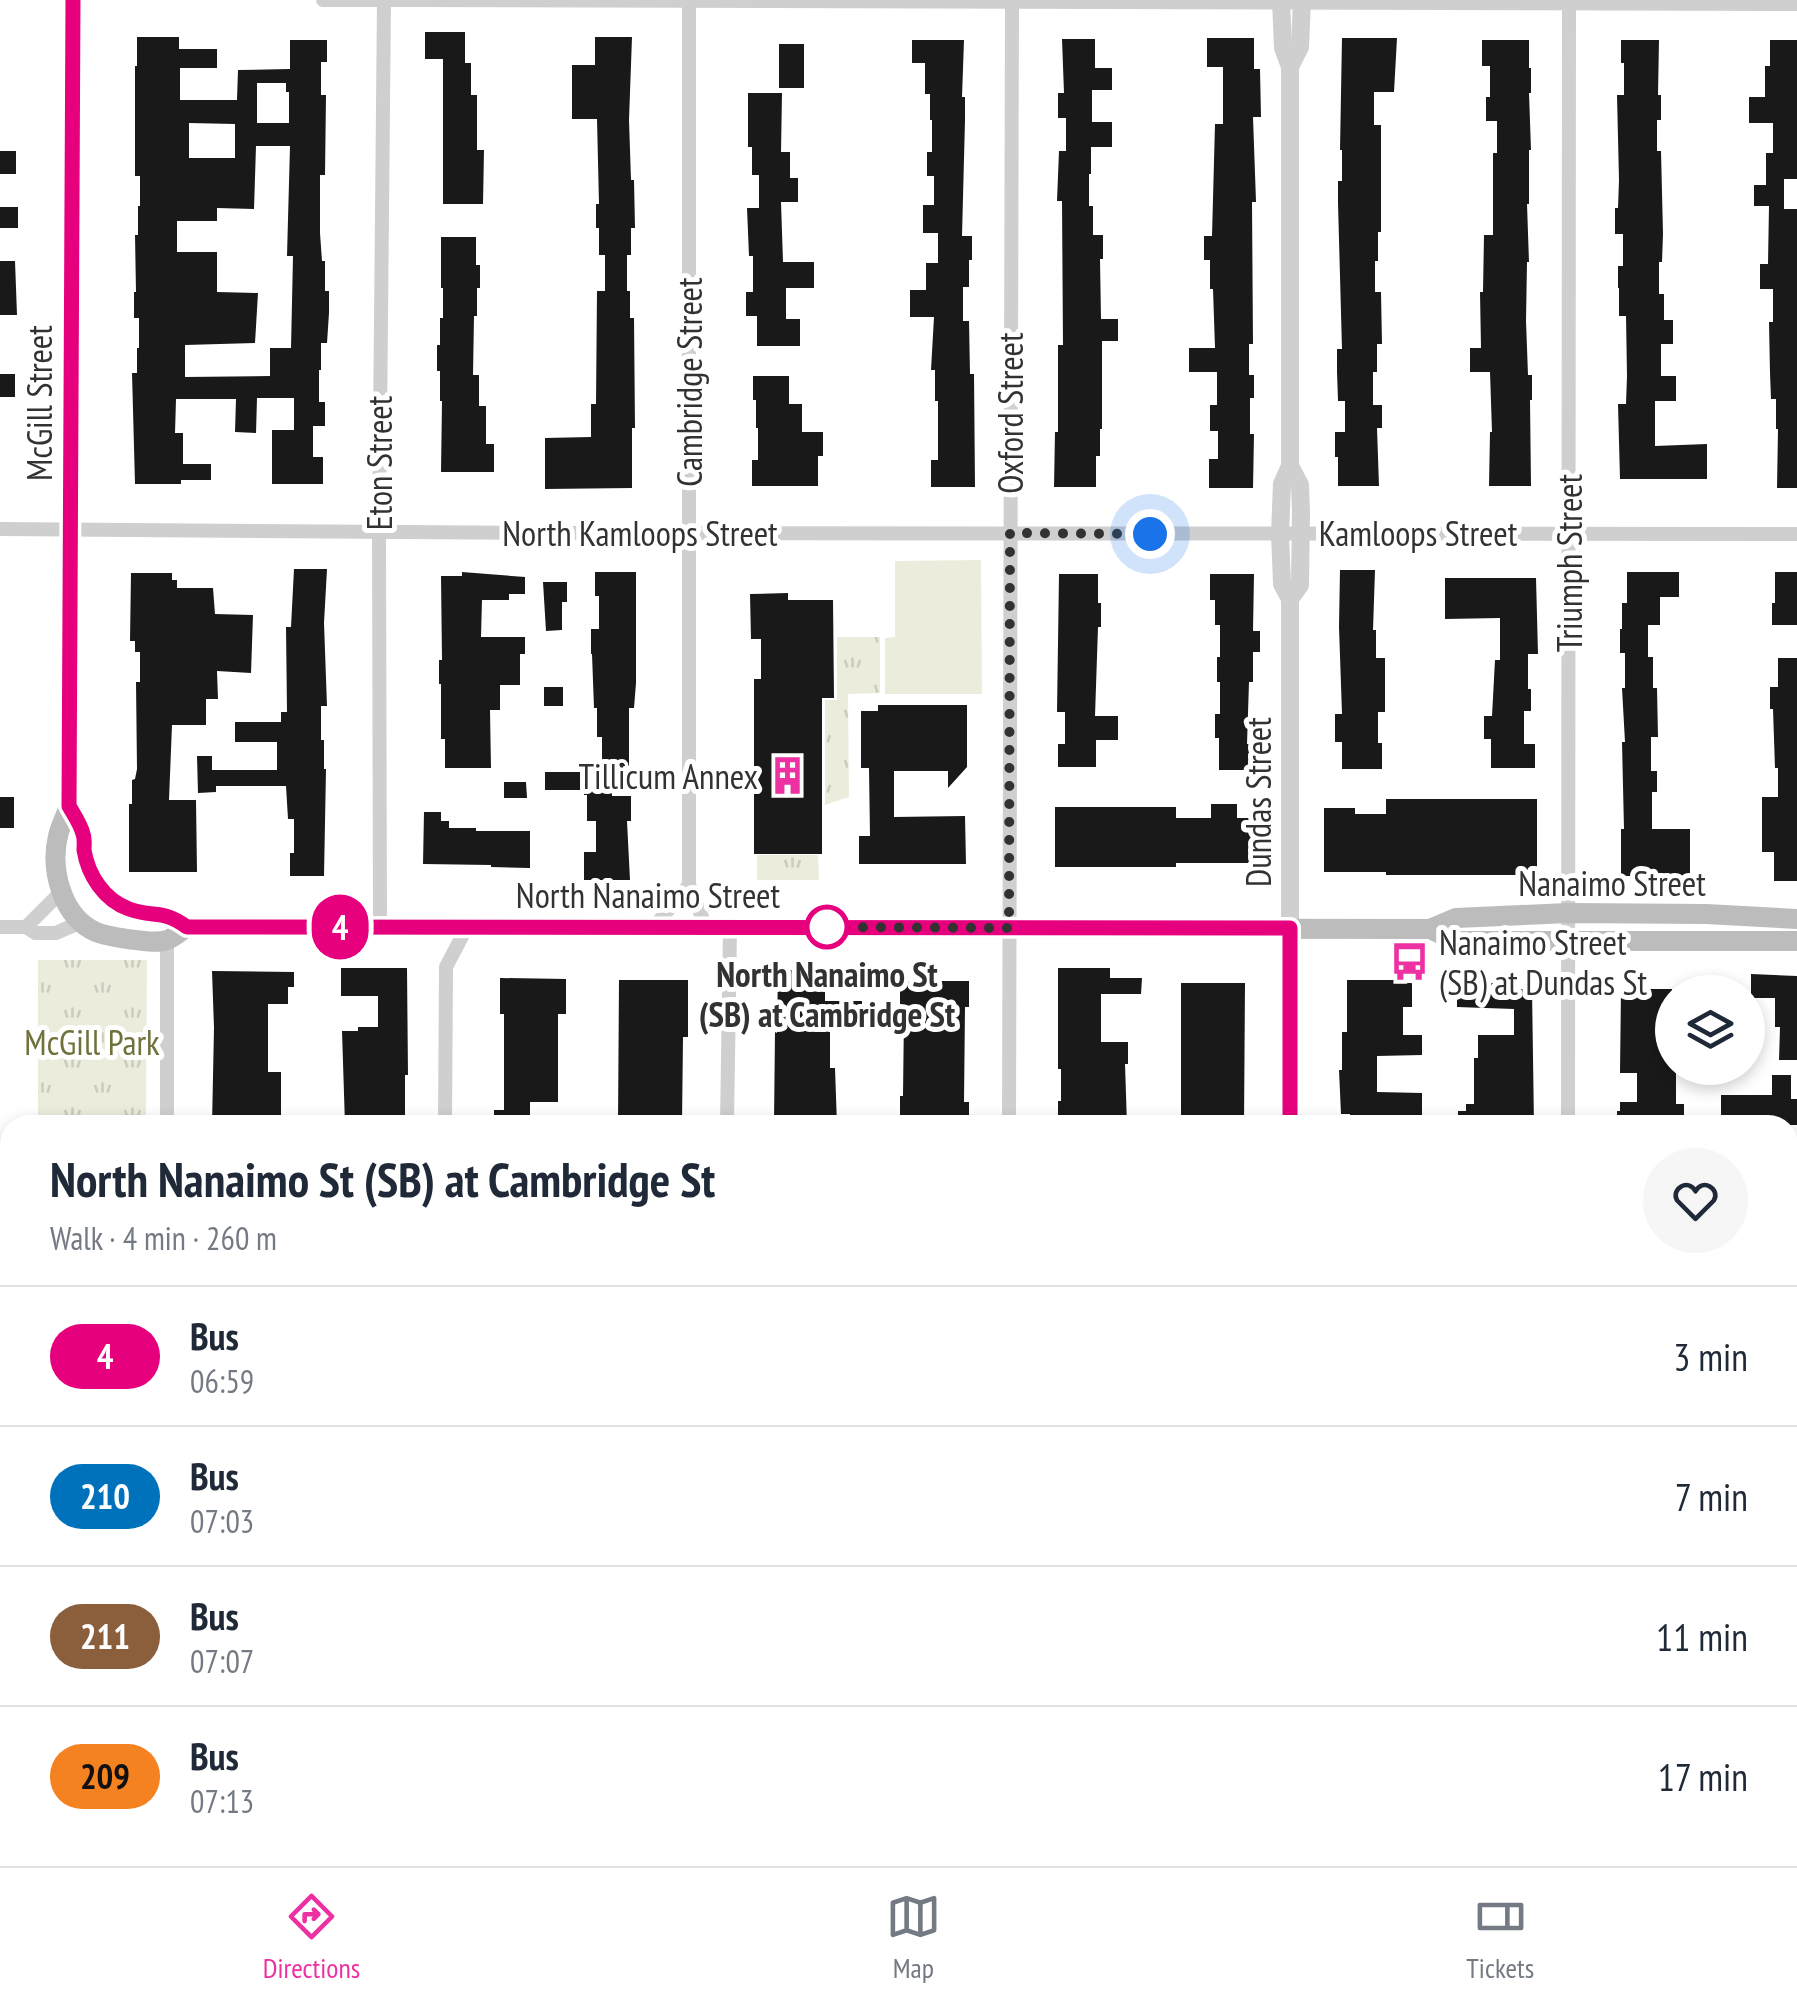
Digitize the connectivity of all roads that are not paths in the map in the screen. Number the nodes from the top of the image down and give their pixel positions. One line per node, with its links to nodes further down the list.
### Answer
1 (73, 0): 14 (main road, McGill Street)
2 (322, 0): 3 (street)
3 (384, 0): 4 (street); 15 (street, Eton Street)
4 (410, 0): 5 (street)
5 (690, 0): 8 (street); 16 (street, Cambridge Street)
6 (1282, 1): 7 (street); 8 (street); 11 (street, Dundas Street)
7 (1302, 1): 9 (street); 11 (street, Dundas Street)
8 (1012, 2): 17 (street, Oxford Street)
9 (1569, 2): 10 (street); 18 (street, Triumph Street)
10 (1797, 4)
11 (1290, 67): 12 (street, Dundas Street)
12 (1290, 466): 19 (street, Dundas Street); 20 (street, Dundas Street)
13 (0, 529): 14 (street, North Kamloops Street)
14 (72, 529): 15 (street, North Kamloops Street); 23 (main road, McGill Street)
15 (379, 532): 16 (street, North Kamloops Street); 32 (street, Eton Street)
16 (689, 532): 17 (street, North Kamloops Street); 24 (street, Cambridge Street)
17 (1010, 533): 19 (street, North Kamloops Street); 37 (street, Oxford Street)
18 (1568, 533): 20 (street, Kamloops Street); 21 (street, Kamloops Street); 27 (street, Triumph Street)
19 (1280, 534): 20 (street, Kamloops Street); 22 (street, Dundas Street)
20 (1301, 534): 22 (street, Dundas Street)
21 (1797, 534)
22 (1290, 599): 38 (street, Dundas Street)
23 (69, 806): 25 (main road, McGill Street); 26 (main road, McGill Street)
24 (689, 884): 34 (street); 35 (street, Cambridge Street)
25 (100, 889): 31 (main road, North Nanaimo Street)
26 (70, 908): 30 (street); 30 (street); 40 (main road)
27 (1568, 913): 28 (main road, Nanaimo Street); 39 (main road, Nanaimo Street); 41 (street, Triumph Street)
28 (1797, 919)
29 (0, 927): 30 (street)
30 (26, 927)
31 (187, 927): 32 (main road, North Nanaimo Street); 40 (main road)
32 (380, 927): 33 (main road, North Nanaimo Street)
33 (467, 927): 34 (main road, North Nanaimo Street); 44 (street)
34 (654, 927): 35 (main road, North Nanaimo Street)
35 (706, 927): 36 (main road, North Nanaimo Street)
36 (730, 927): 37 (main road, North Nanaimo Street); 45 (street)
37 (1009, 928): 38 (main road, North Nanaimo Street); 46 (street, Oxford Street)
38 (1290, 928): 39 (main road, Nanaimo Street); 47 (main road, Dundas Street)
39 (1430, 929): 41 (main road, Nanaimo Street)
40 (166, 940): 43 (street)
41 (1568, 941): 42 (main road, Nanaimo Street); 48 (street, Triumph Street)
42 (1797, 941)
43 (167, 1115)
44 (446, 1115)
45 (727, 1115)
46 (1009, 1115)
47 (1290, 1115)
48 (1568, 1115)

